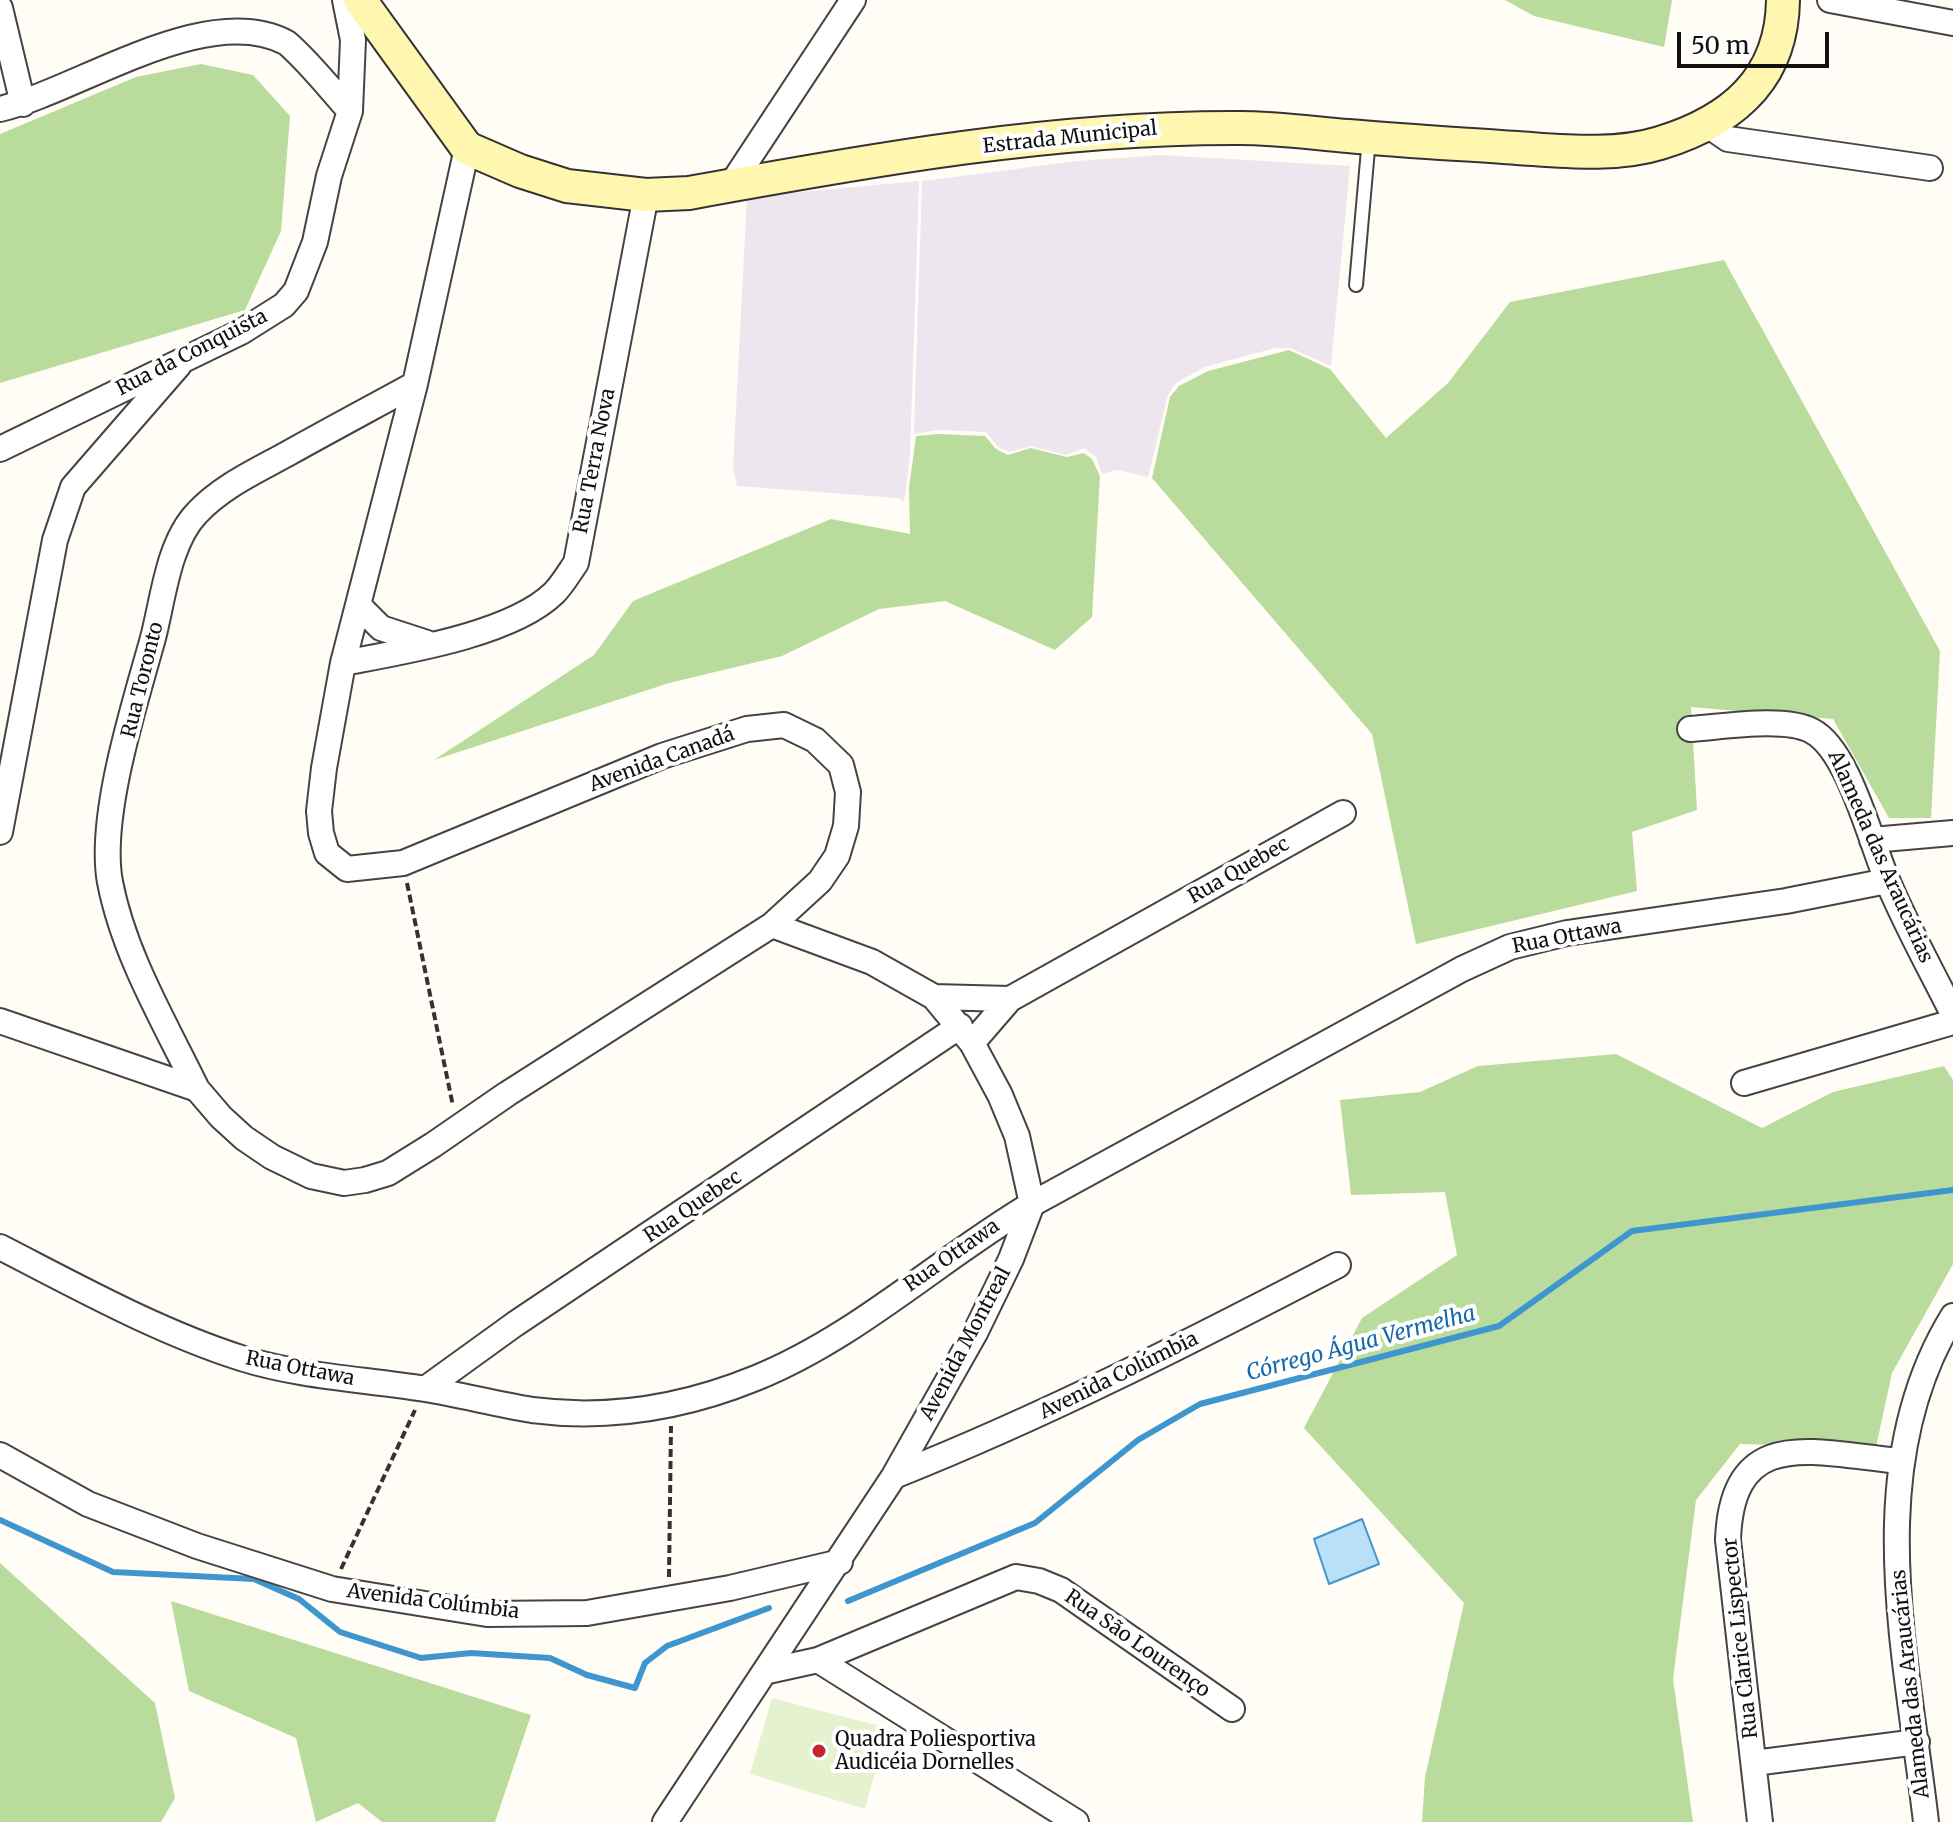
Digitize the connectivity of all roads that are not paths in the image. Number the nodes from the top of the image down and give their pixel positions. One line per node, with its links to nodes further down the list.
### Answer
1 (345, 0): 9 (street, Rua da Conquista)
2 (360, 0): 12 (main road)
3 (853, 0): 14 (street)
4 (1830, 0): 7 (street)
5 (1788, 1): 10 (main road, Estrada Municipal)
6 (0, 8): 8 (street)
7 (1953, 23)
8 (12, 106): 9 (street)
9 (350, 111): 17 (street, Rua da Conquista)
10 (1709, 126): 11 (main road, Estrada Municipal); 13 (street)
11 (1369, 138): 14 (main road, Estrada Municipal); 16 (lane)
12 (467, 148): 15 (main road, Estrada Municipal); 18 (street, Avenida Canadá)
13 (1930, 168)
14 (731, 185): 15 (main road, Estrada Municipal)
15 (646, 195): 21 (street, Rua Terra Nova)
16 (1356, 285)
17 (186, 357): 19 (street, Rua da Conquista); 25 (street)
18 (415, 384): 20 (street, Avenida Canadá); 37 (street, Rua Toronto)
19 (0, 449)
20 (358, 605): 21 (street); 22 (street, Avenida Canadá)
21 (435, 645): 22 (street, Rua Terra Nova)
22 (343, 663): 29 (street, Avenida Canadá)
23 (1690, 729): 27 (street, Alameda das Araucárias)
24 (1343, 813): 31 (street, Rua Quebec)
25 (0, 832)
26 (1953, 833): 27 (street)
27 (1872, 840): 28 (street, Alameda das Araucárias)
28 (1887, 881): 32 (street, Alameda das Araucárias); 38 (street, Rua Ottawa)
29 (772, 925): 30 (street); 37 (street, Avenida Canadá)
30 (934, 997): 31 (street); 35 (street)
31 (1010, 999): 35 (street, Rua Quebec)
32 (1953, 1014)
33 (0, 1021): 37 (street, Avenida Canadá)
34 (1953, 1022): 36 (street)
35 (966, 1035): 38 (street); 42 (street, Rua Quebec)
36 (1744, 1083)
37 (197, 1089)
38 (1032, 1204): 42 (street, Rua Ottawa); 45 (street, Avenida Montreal)
39 (0, 1247): 42 (street, Rua Ottawa)
40 (1338, 1265): 45 (street, Avenida Colúmbia)
41 (1953, 1316): 44 (street, Alameda das Araucárias)
42 (425, 1389)
43 (0, 1455): 46 (street, Avenida Colúmbia)
44 (1899, 1461): 50 (street, Alameda das Araucárias); 51 (street, Rua Clarice Lispector)
45 (894, 1476): 46 (street, Avenida Montreal)
46 (840, 1562): 48 (street, Avenida Montreal)
47 (818, 1660): 48 (street, Rua São Lourenço); 49 (street, Rua São Lourenço); 53 (street)
48 (768, 1671): 52 (street, Avenida Montreal)
49 (1232, 1709)
50 (1917, 1742): 51 (street); 55 (street, Alameda das Araucárias)
51 (1754, 1763): 54 (street, Rua Clarice Lispector)
52 (665, 1822)
53 (1076, 1822)
54 (1760, 1822)
55 (1926, 1822)

